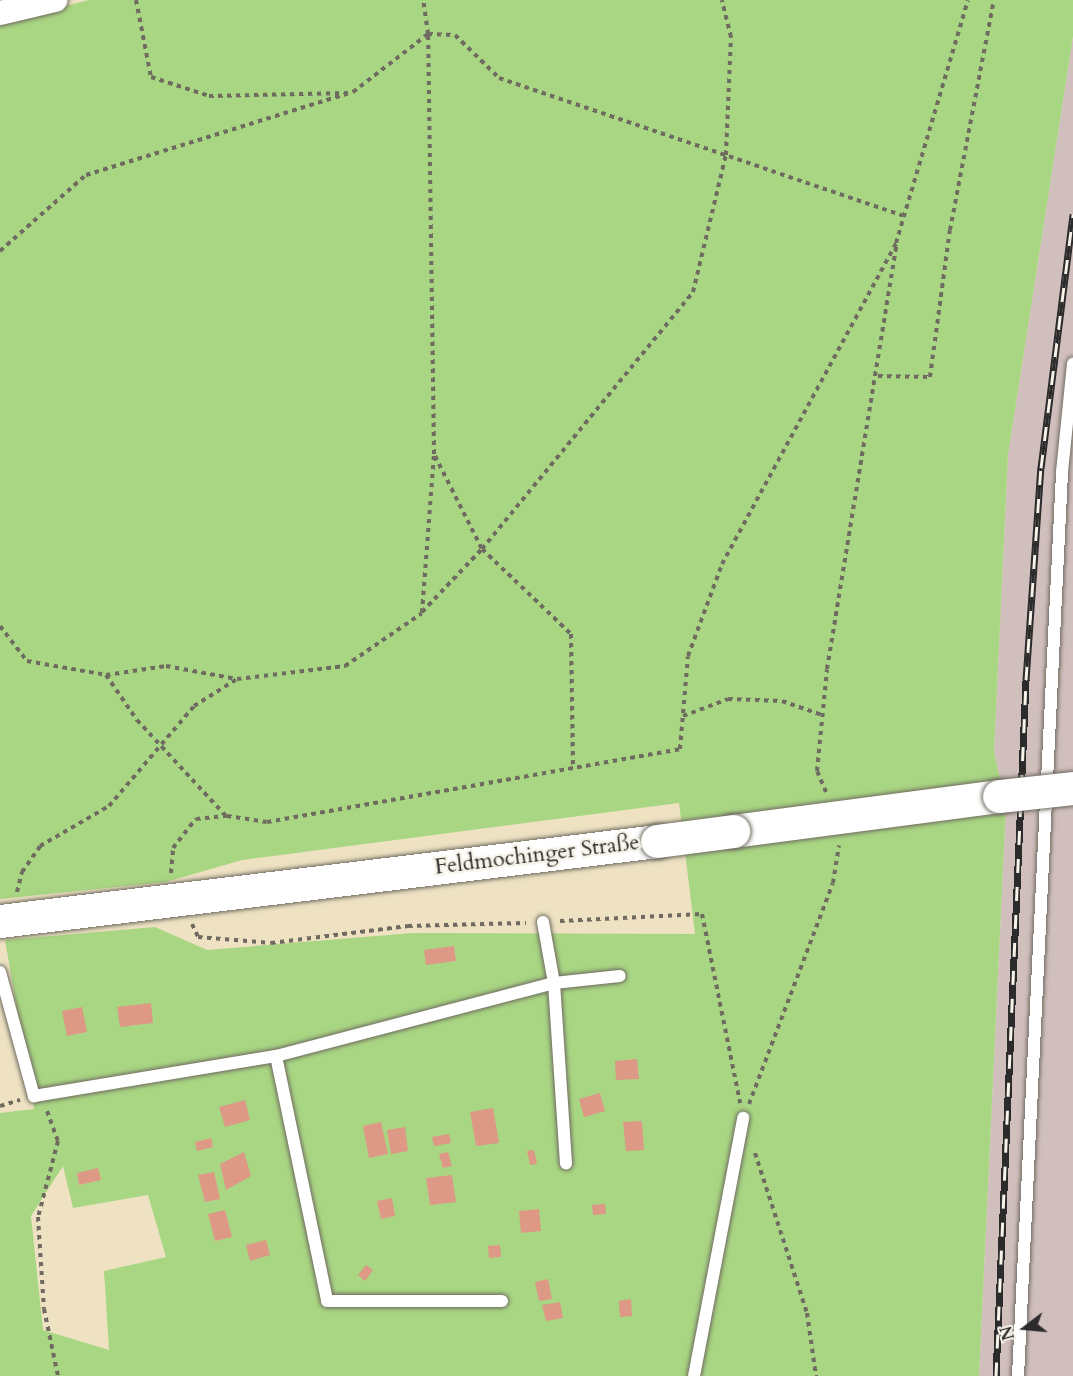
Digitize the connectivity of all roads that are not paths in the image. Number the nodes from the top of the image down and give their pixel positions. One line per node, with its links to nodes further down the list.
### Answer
1 (55, 0): 2 (street)
2 (0, 13)
3 (1073, 364): 15 (lane)
4 (1073, 788): 5 (main road, Feldmochinger Straße, bridge)
5 (7, 913)
6 (543, 922): 9 (lane)
7 (0, 972): 10 (lane)
8 (620, 976): 9 (lane)
9 (554, 983): 10 (lane); 12 (lane)
10 (276, 1056): 13 (lane)
11 (743, 1118): 14 (lane)
12 (566, 1164)
13 (502, 1301)
14 (694, 1376)
15 (1018, 1376)

